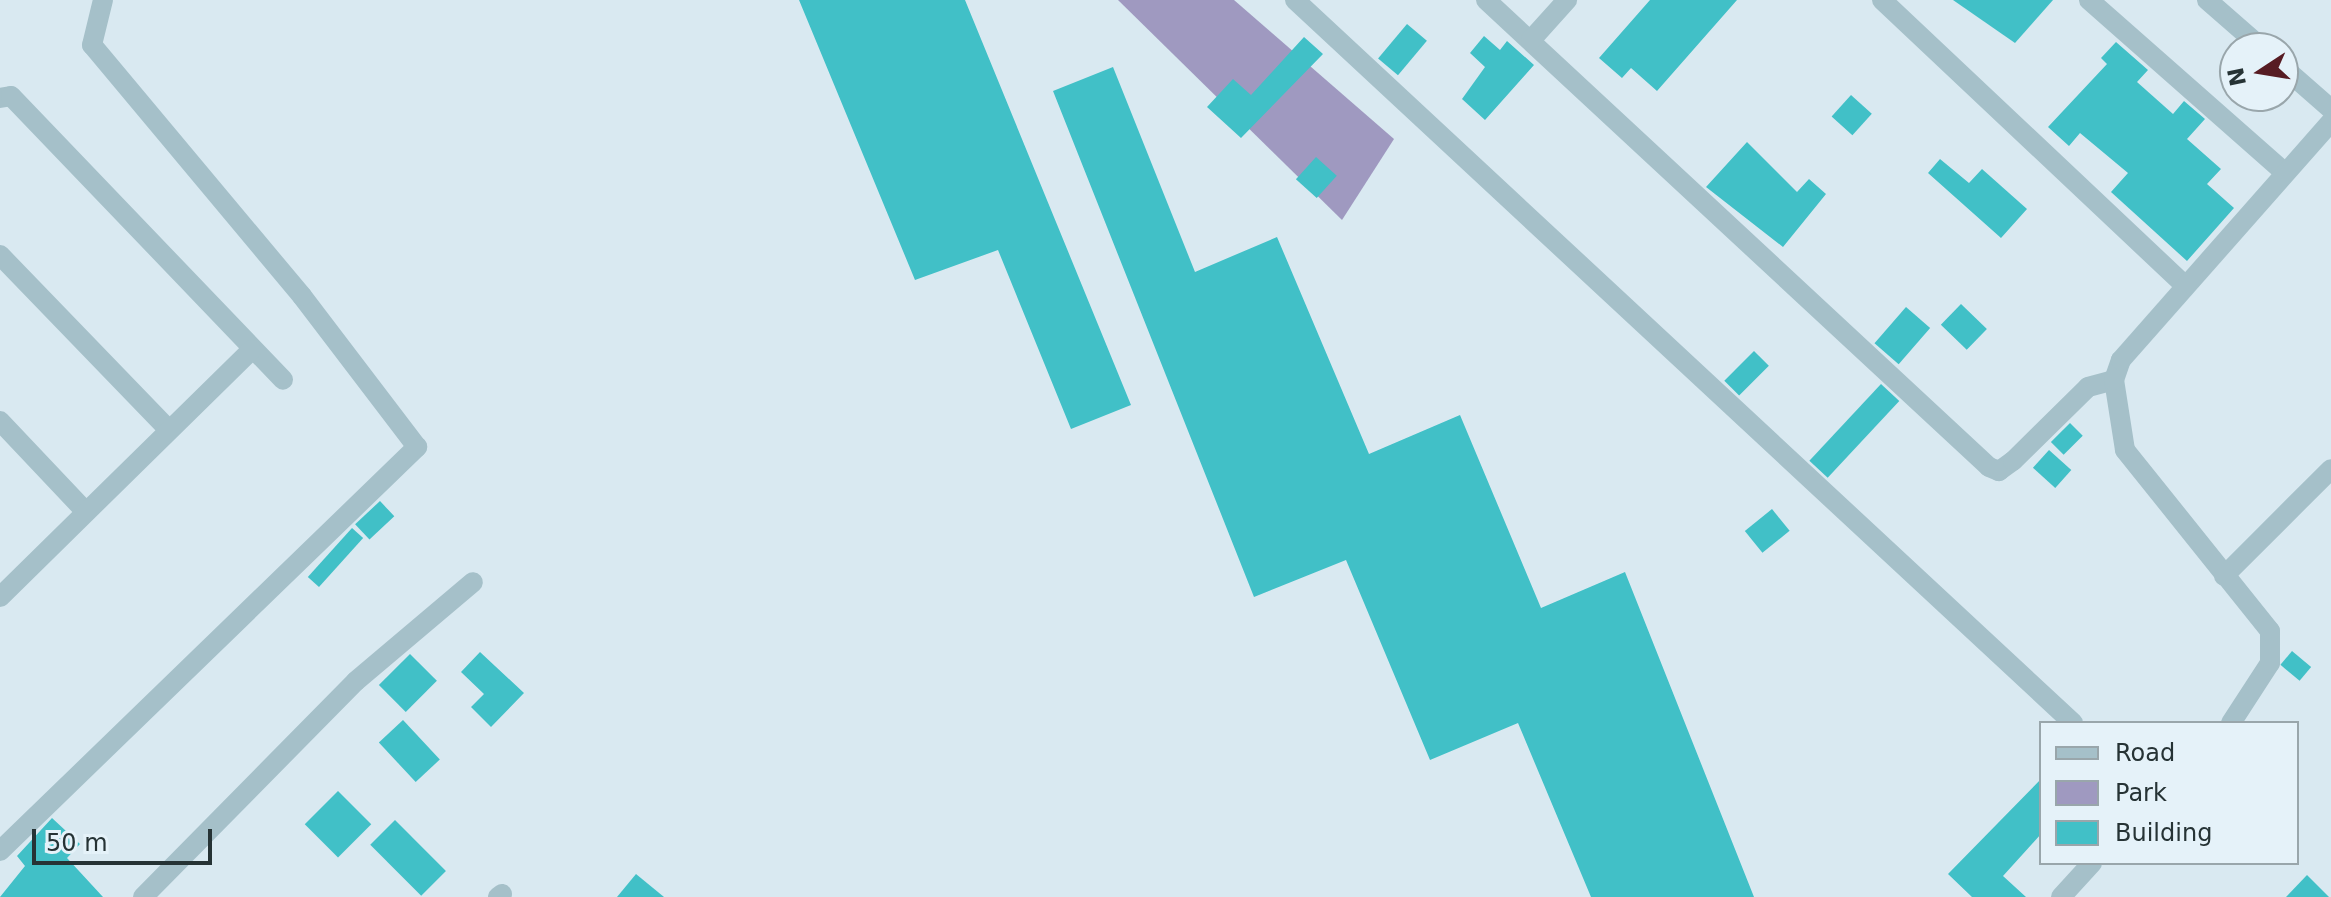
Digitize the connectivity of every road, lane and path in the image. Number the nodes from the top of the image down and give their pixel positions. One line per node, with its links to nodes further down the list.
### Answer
1 (103, 0): 29 (street)
2 (1295, 0): 27 (street)
3 (1486, 0): 9 (street)
4 (1567, 0): 9 (street)
5 (1882, 0): 16 (street)
6 (2089, 0): 14 (street)
7 (2207, 0): 8 (street)
8 (2244, 32)
9 (1531, 40): 19 (street)
10 (2299, 81): 12 (street)
11 (0, 98): 17 (street)
12 (2331, 109)
13 (2331, 122): 14 (street)
14 (2284, 172): 16 (street)
15 (0, 255): 21 (street)
16 (2186, 286): 19 (street)
17 (251, 350): 18 (street); 21 (street)
18 (283, 380)
19 (2114, 380): 24 (street)
20 (0, 421): 23 (street)
21 (169, 430): 23 (street)
22 (2331, 469): 24 (street)
23 (86, 512): 26 (street)
24 (2224, 576): 28 (street)
25 (473, 582): 31 (street)
26 (1, 594)
27 (2071, 721)
28 (2232, 721)
29 (0, 851)
30 (2090, 865): 32 (street)
31 (143, 897)
32 (2061, 897)

